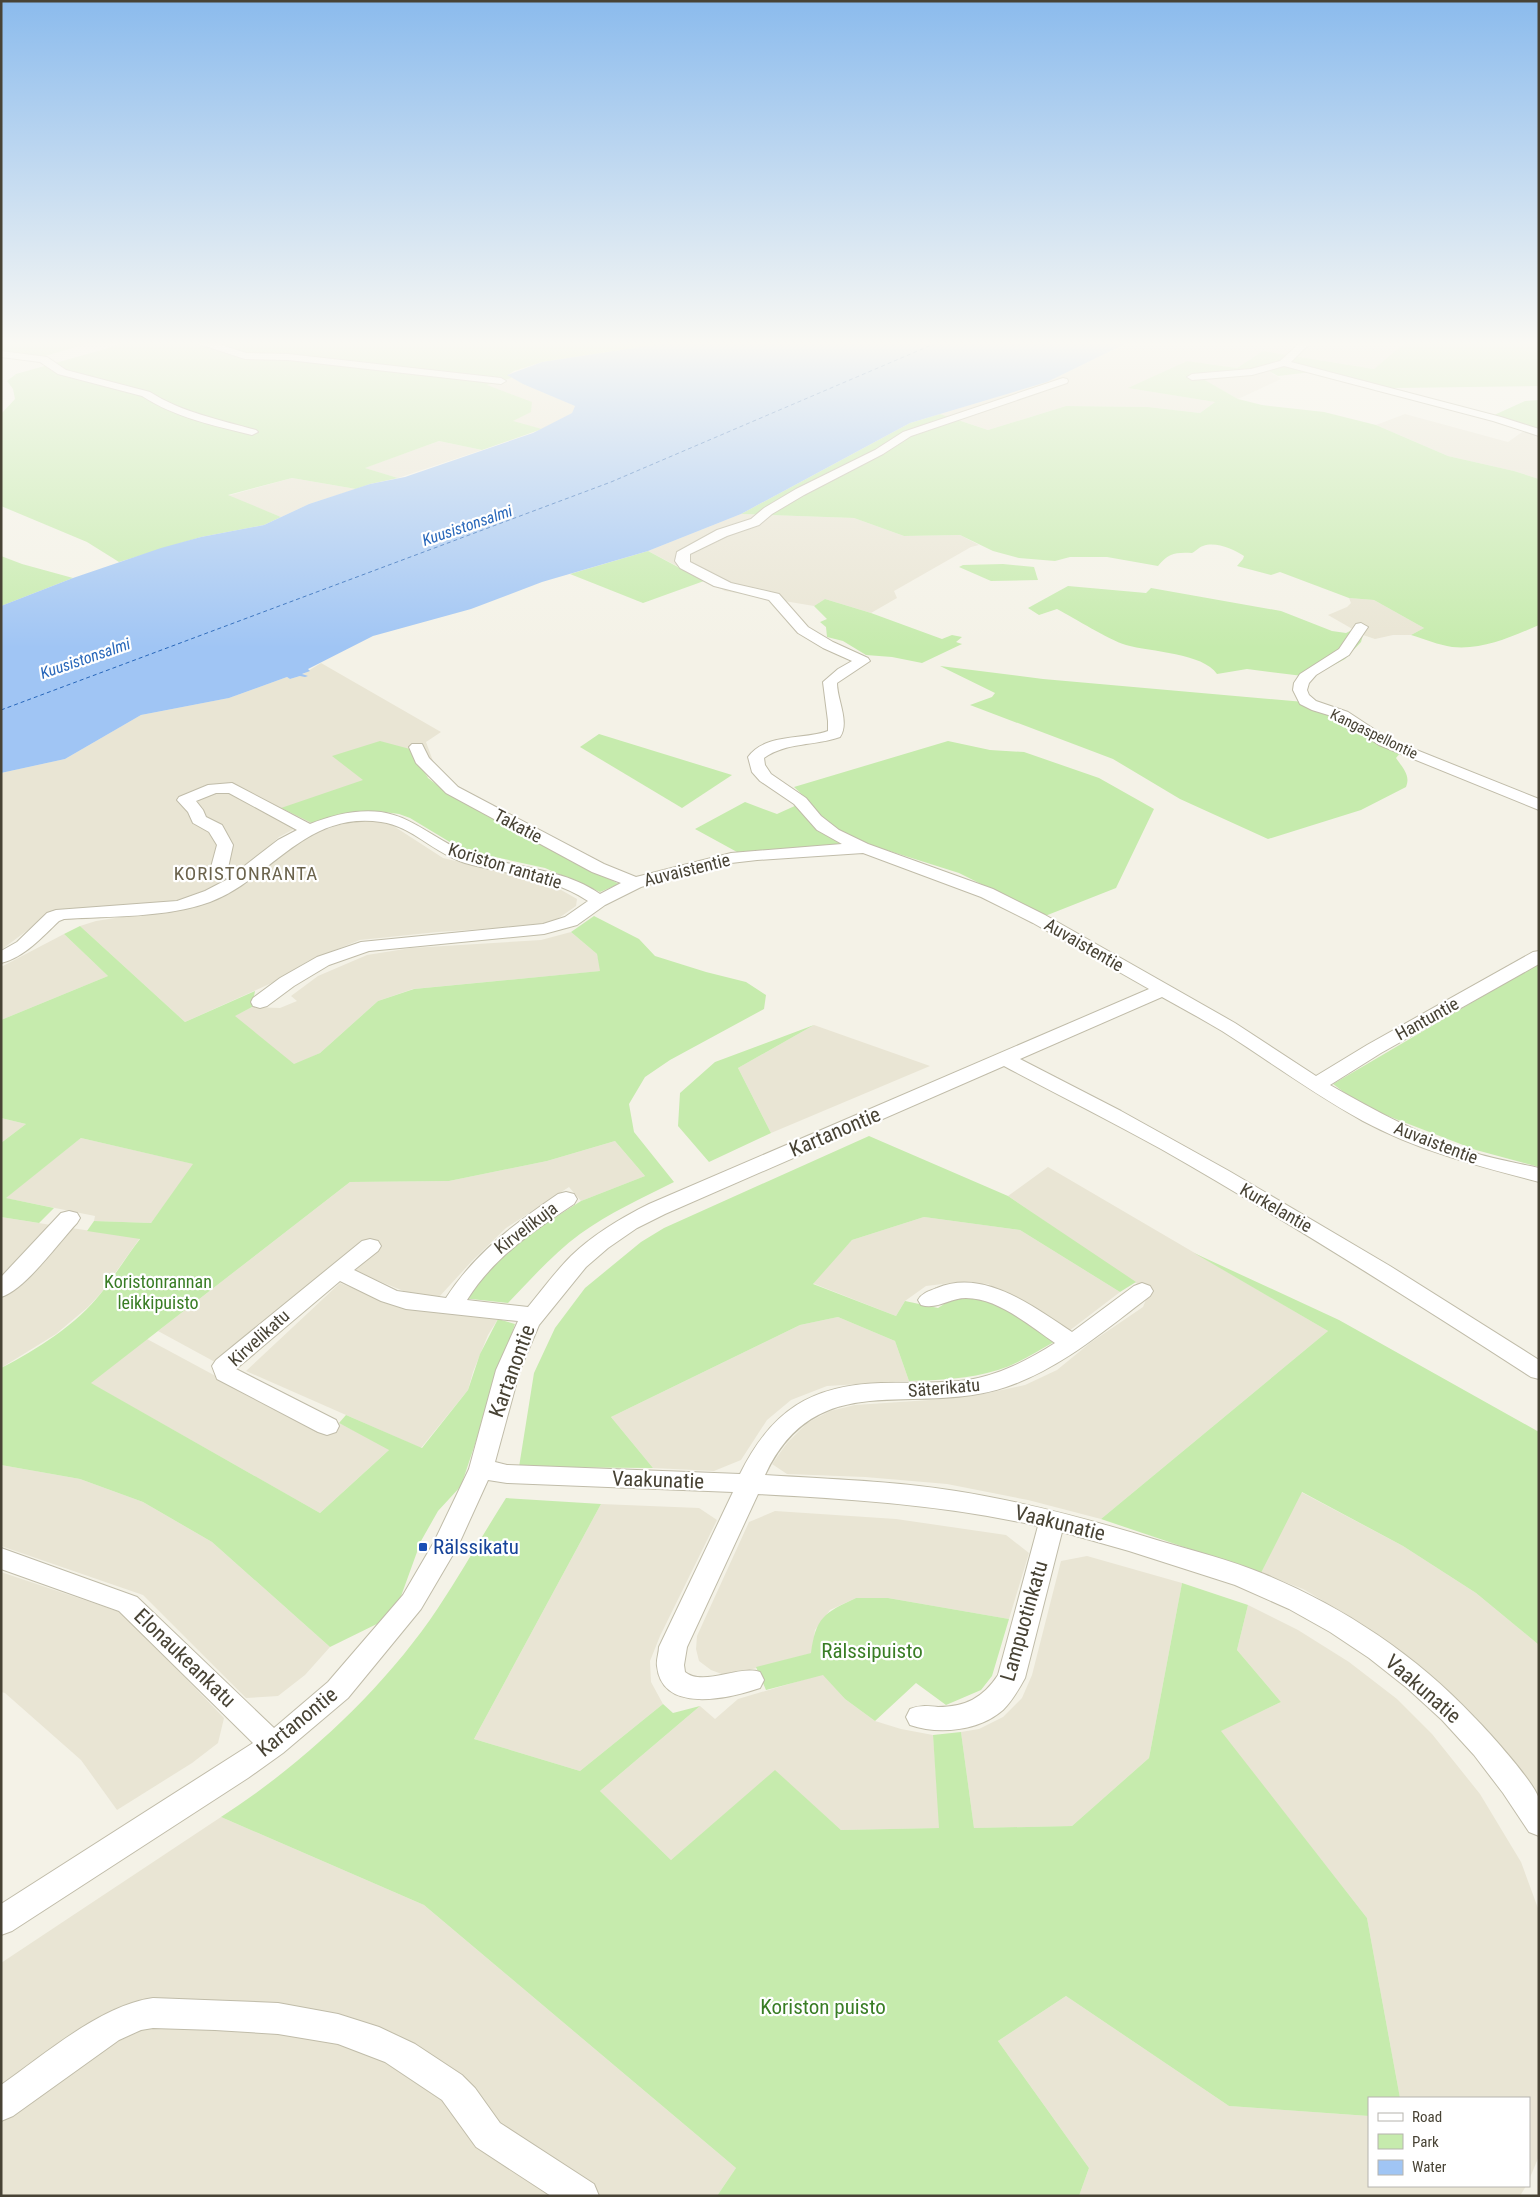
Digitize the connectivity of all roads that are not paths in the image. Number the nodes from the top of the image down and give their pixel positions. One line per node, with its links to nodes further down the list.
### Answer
1 (892, 444): 6 (street)
2 (1361, 627): 4 (street, Kangaspellontie)
3 (417, 747): 8 (street, Takatie)
4 (1539, 805)
5 (311, 831): 7 (street, Koriston rantatie); 7 (street); 9 (street, Koriston rantatie)
6 (864, 848): 8 (street, Auvaistentie); 12 (street, Auvaistentie)
7 (241, 878): 11 (street, Koriston rantatie)
8 (635, 883): 9 (street, Auvaistentie)
9 (599, 901): 13 (street)
10 (1539, 956): 15 (street, Hantuntie)
11 (1, 958)
12 (1163, 990): 14 (street, Kartanontie); 15 (street, Auvaistentie)
13 (260, 1002)
14 (1006, 1059): 25 (street, Kartanontie); 27 (street, Kurkelantie)
15 (1316, 1084): 16 (street, Auvaistentie)
16 (1539, 1175)
17 (566, 1199): 24 (street, Kirvelikuja)
18 (67, 1217): 21 (street)
19 (370, 1246): 20 (street, Kirvelikatu)
20 (338, 1271): 24 (street); 28 (street, Kirvelikatu)
21 (1, 1289)
22 (1142, 1291): 26 (street, Säterikatu)
23 (929, 1300): 26 (street)
24 (451, 1306): 25 (street)
25 (533, 1315): 29 (street, Kartanontie)
26 (1072, 1343): 30 (street, Säterikatu)
27 (1539, 1371)
28 (327, 1426)
29 (481, 1470): 30 (street, Vaakunatie); 35 (street, Kartanontie)
30 (748, 1483): 31 (street, Vaakunatie); 33 (street)
31 (1052, 1520): 34 (street, Lampuotinkatu); 36 (street, Vaakunatie)
32 (1, 1558): 35 (street, Elonaukeankatu)
33 (750, 1680)
34 (920, 1717)
35 (273, 1745): 37 (street, Kartanontie)
36 (1539, 1823)
37 (1, 1921)
38 (1, 2105): 39 (street)
39 (582, 2196)

